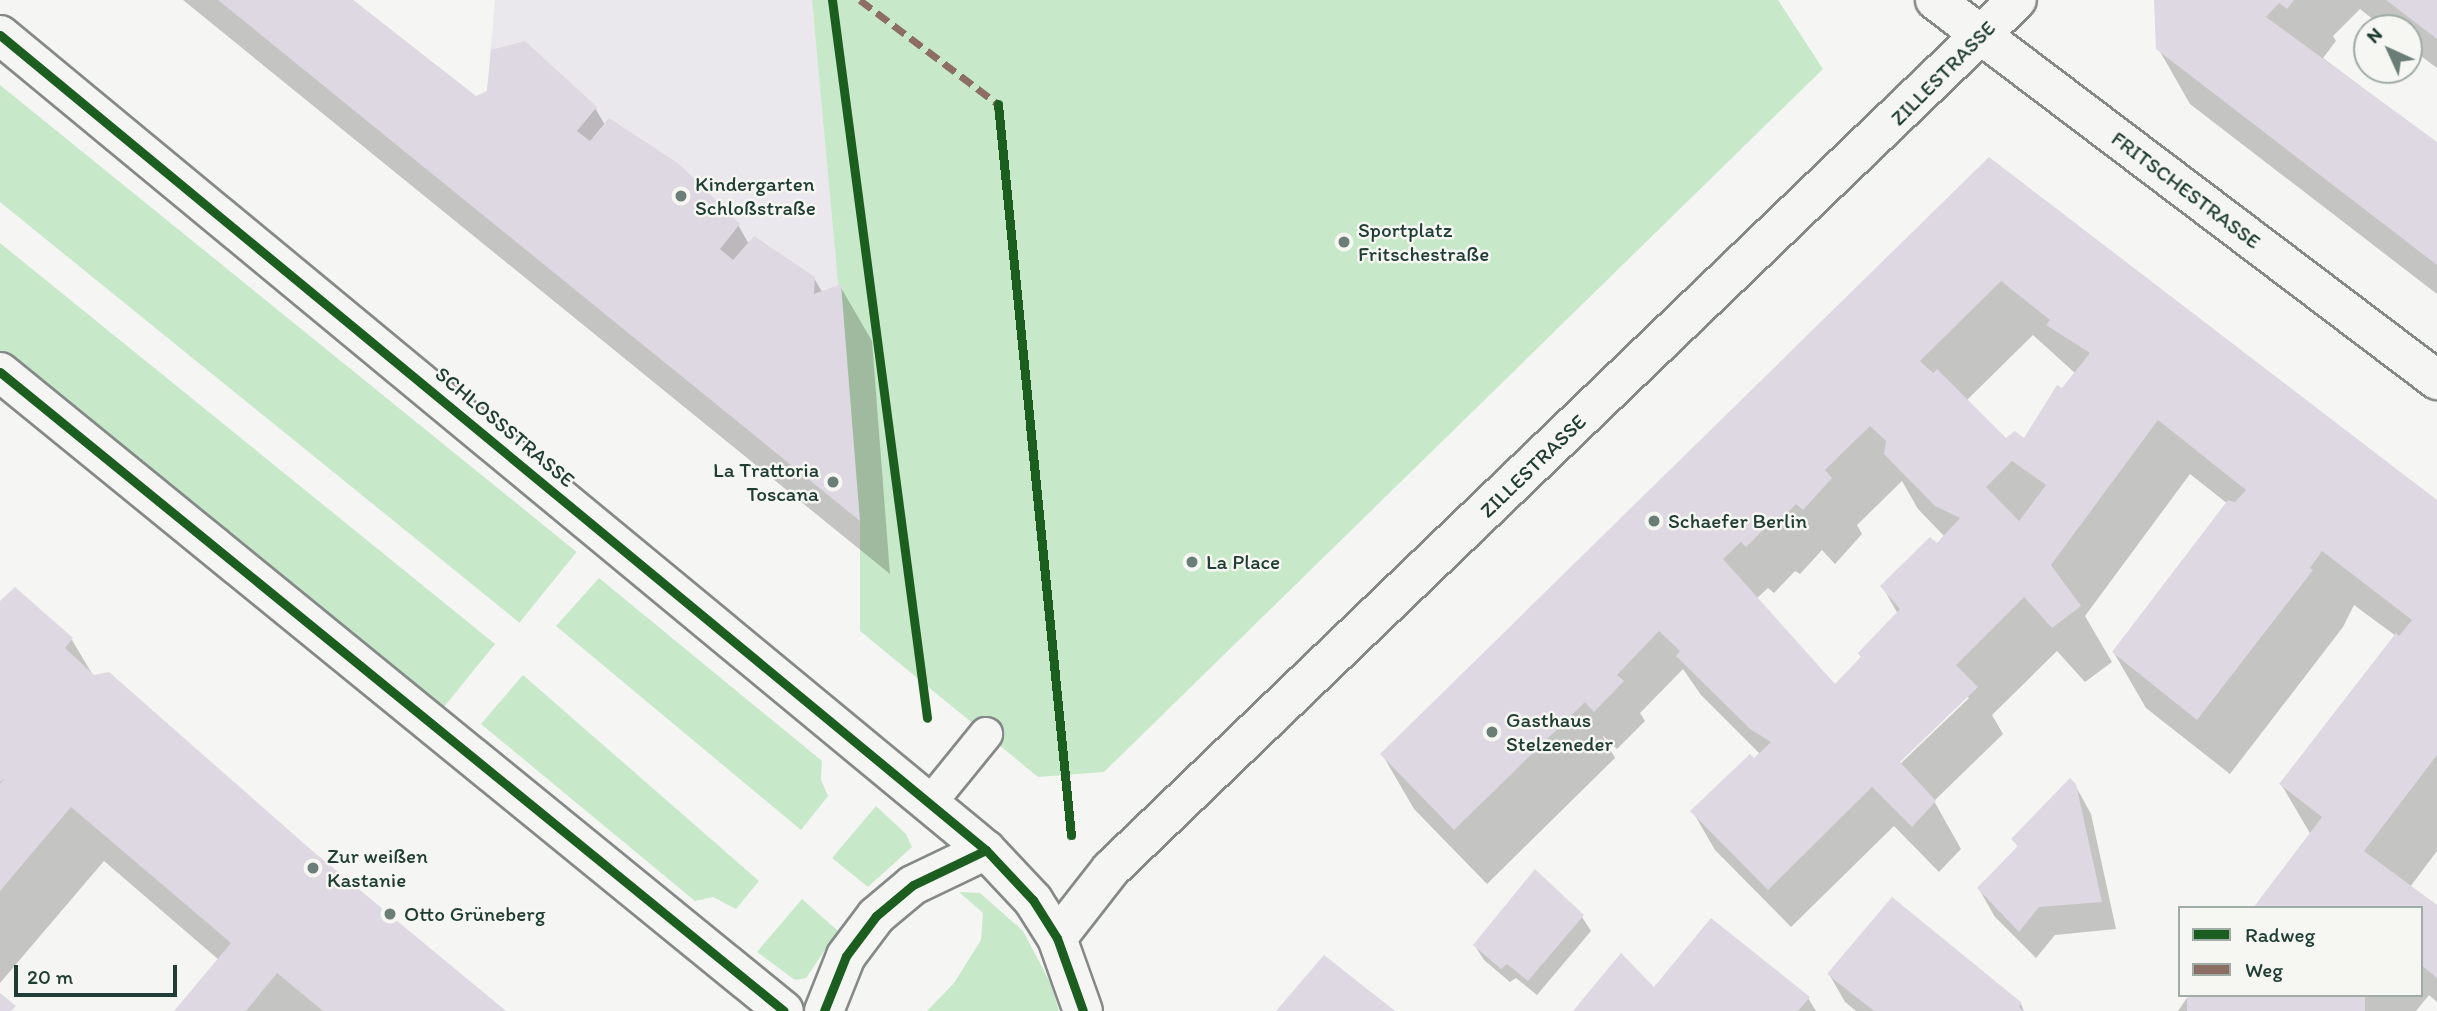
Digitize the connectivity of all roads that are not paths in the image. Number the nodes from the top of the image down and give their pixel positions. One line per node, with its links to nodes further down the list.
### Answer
1 (1935, 0): 4 (street, FRITSCHESTRASSE)
2 (2017, 0): 4 (street, ZILLESTRASSE)
3 (0, 35): 8 (street, SCHLOSSSTRASSE)
4 (1982, 35): 6 (street, FRITSCHESTRASSE); 10 (street, ZILLESTRASSE)
5 (0, 372): 11 (street)
6 (2437, 380)
7 (986, 734): 8 (lane)
8 (930, 803): 9 (street, SCHLOSSSTRASSE)
9 (986, 850): 10 (street, SCHLOSSSTRASSE); 12 (street)
10 (1057, 938): 13 (street, SCHLOSSSTRASSE)
11 (784, 1011)
12 (824, 1011)
13 (1083, 1011)

